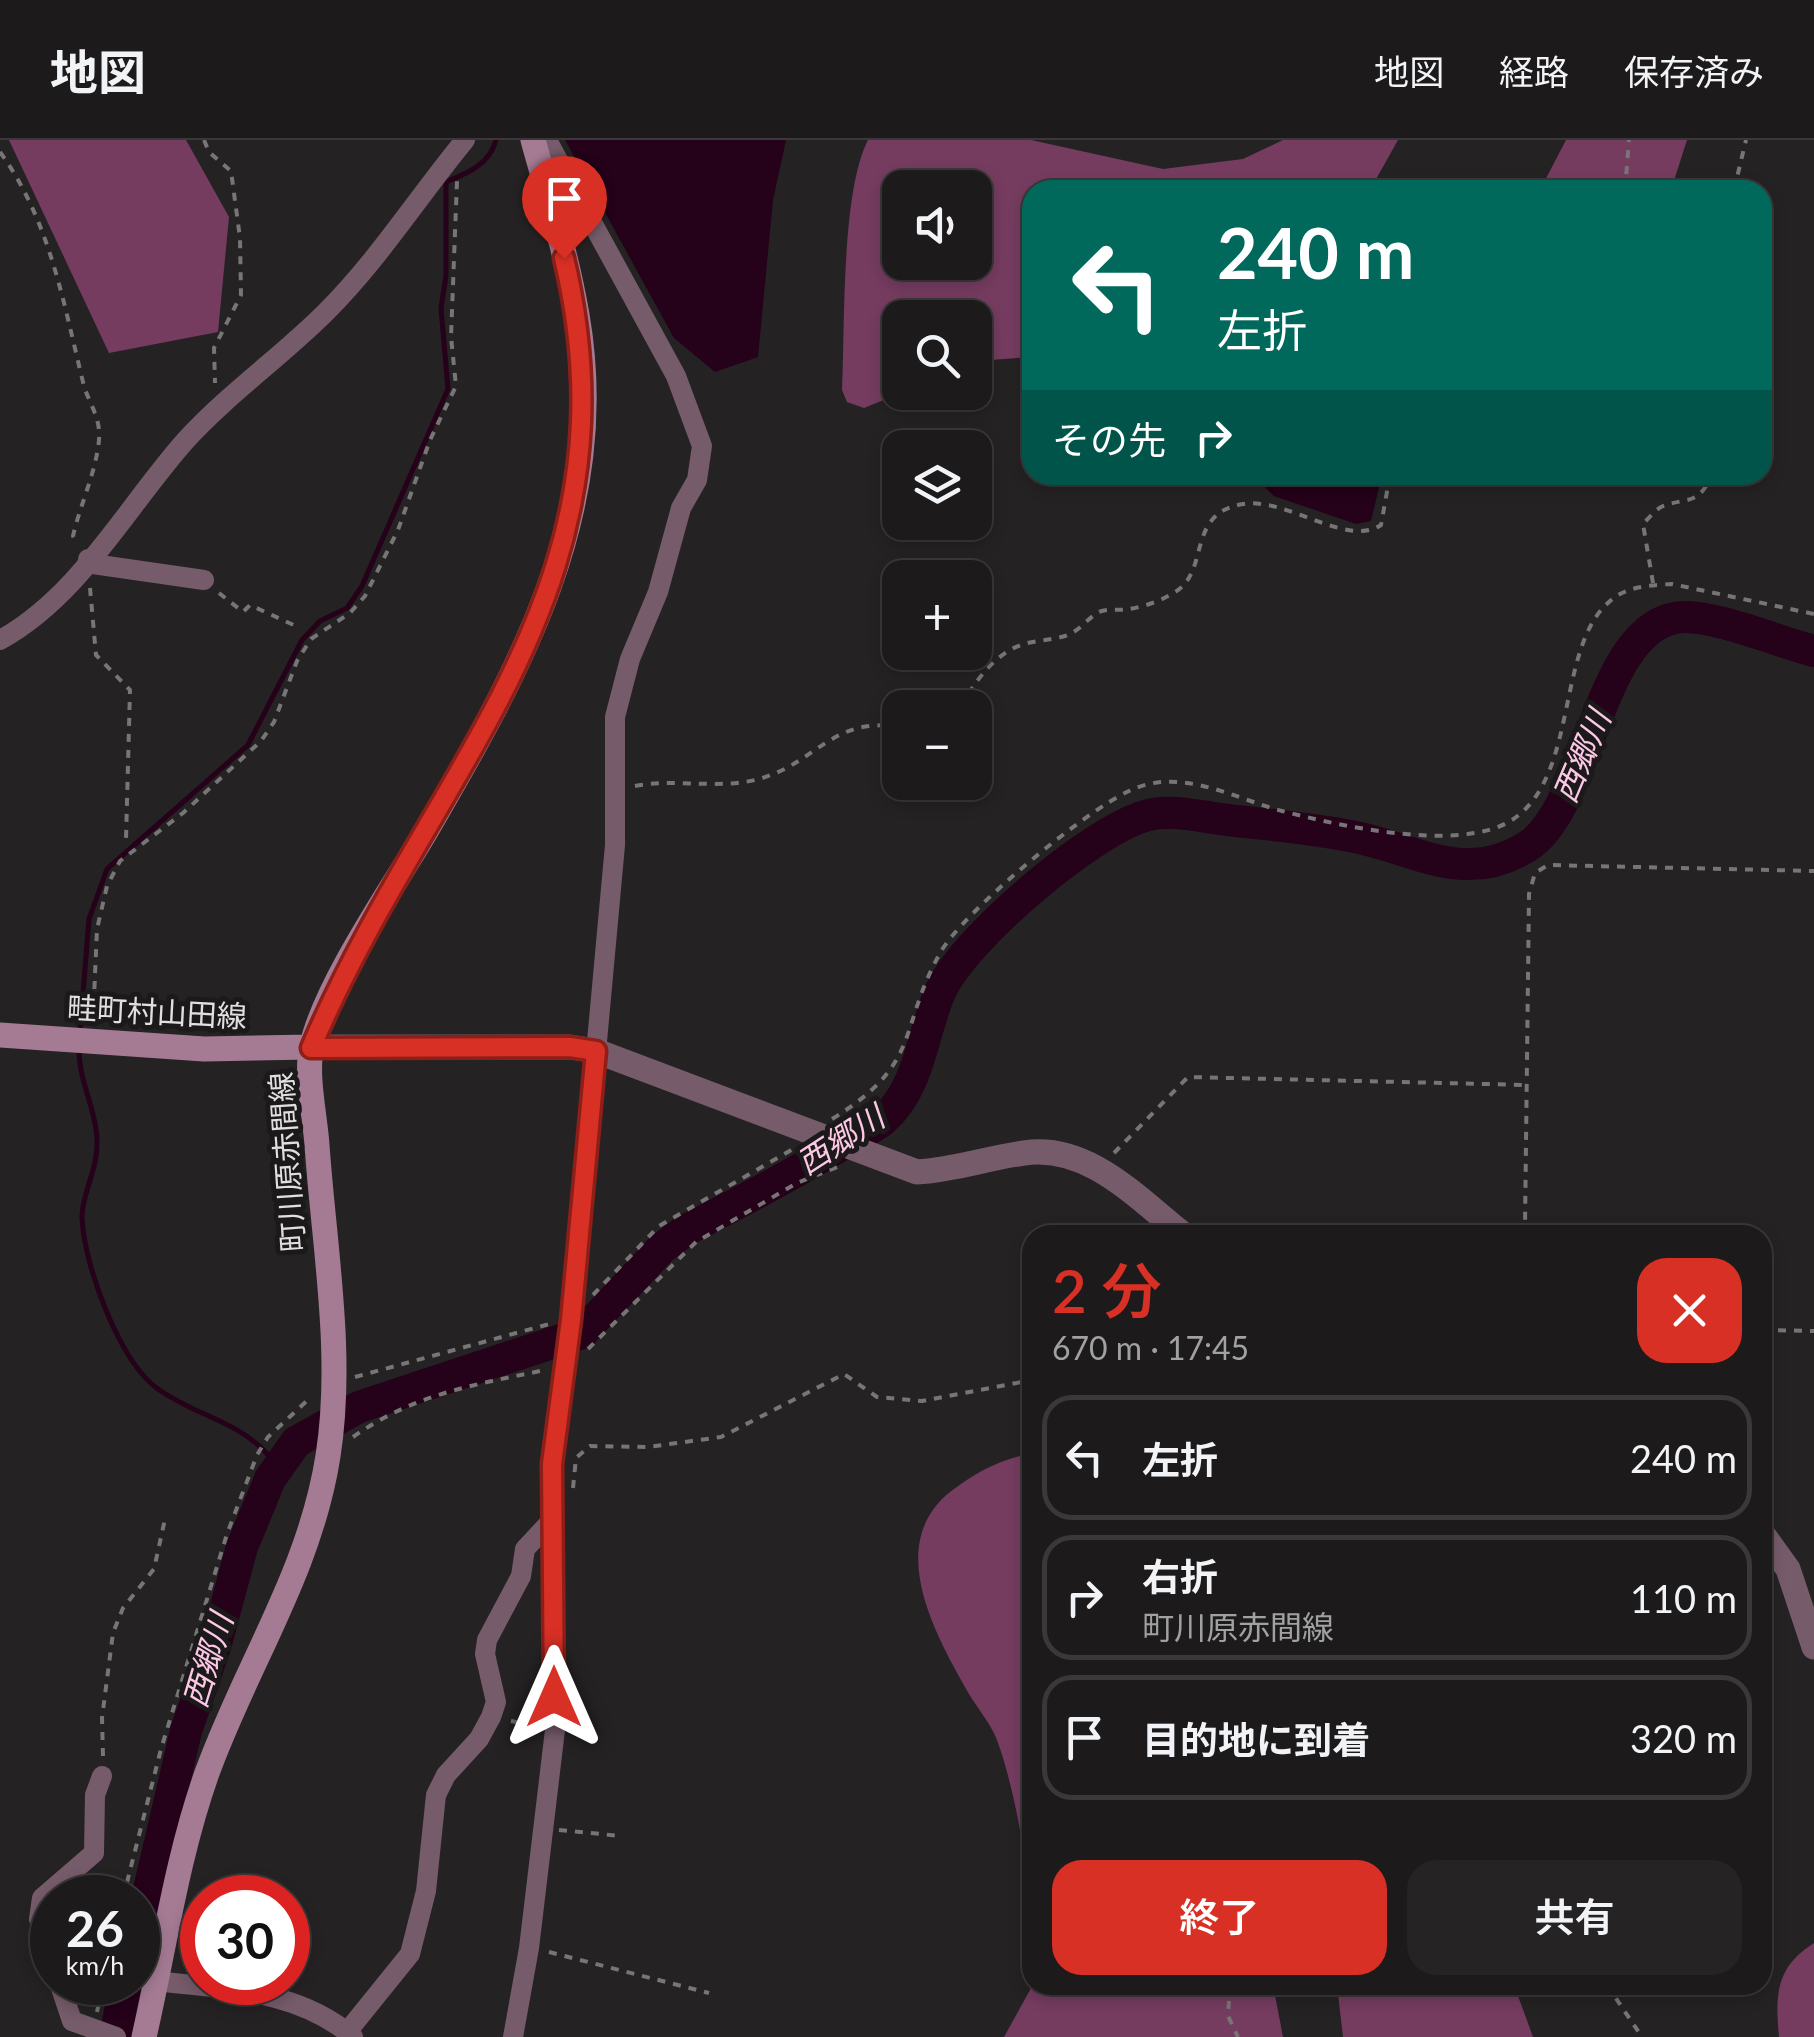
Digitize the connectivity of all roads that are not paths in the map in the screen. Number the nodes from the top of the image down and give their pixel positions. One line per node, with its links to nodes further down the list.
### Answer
1 (465, 140): 4 (street)
2 (533, 140): 8 (main road, 町川原赤間線)
3 (547, 140): 9 (street)
4 (91, 562): 5 (street); 6 (street)
5 (204, 580)
6 (0, 640)
7 (0, 1034): 8 (main road, 畦町村山田線)
8 (311, 1048): 9 (street); 16 (main road, 町川原赤間線)
9 (596, 1051): 10 (street); 11 (street)
10 (1171, 1225)
11 (554, 1518): 20 (street); 23 (street)
12 (1772, 1547): 13 (street)
13 (1814, 1647)
14 (102, 1776): 15 (street)
15 (69, 1875)
16 (160, 1968)
17 (160, 1981): 20 (street)
18 (67, 2005): 21 (street)
19 (151, 2005): 22 (main road, 町川原赤間線)
20 (350, 2034)
21 (116, 2037)
22 (144, 2037)
23 (513, 2037)

